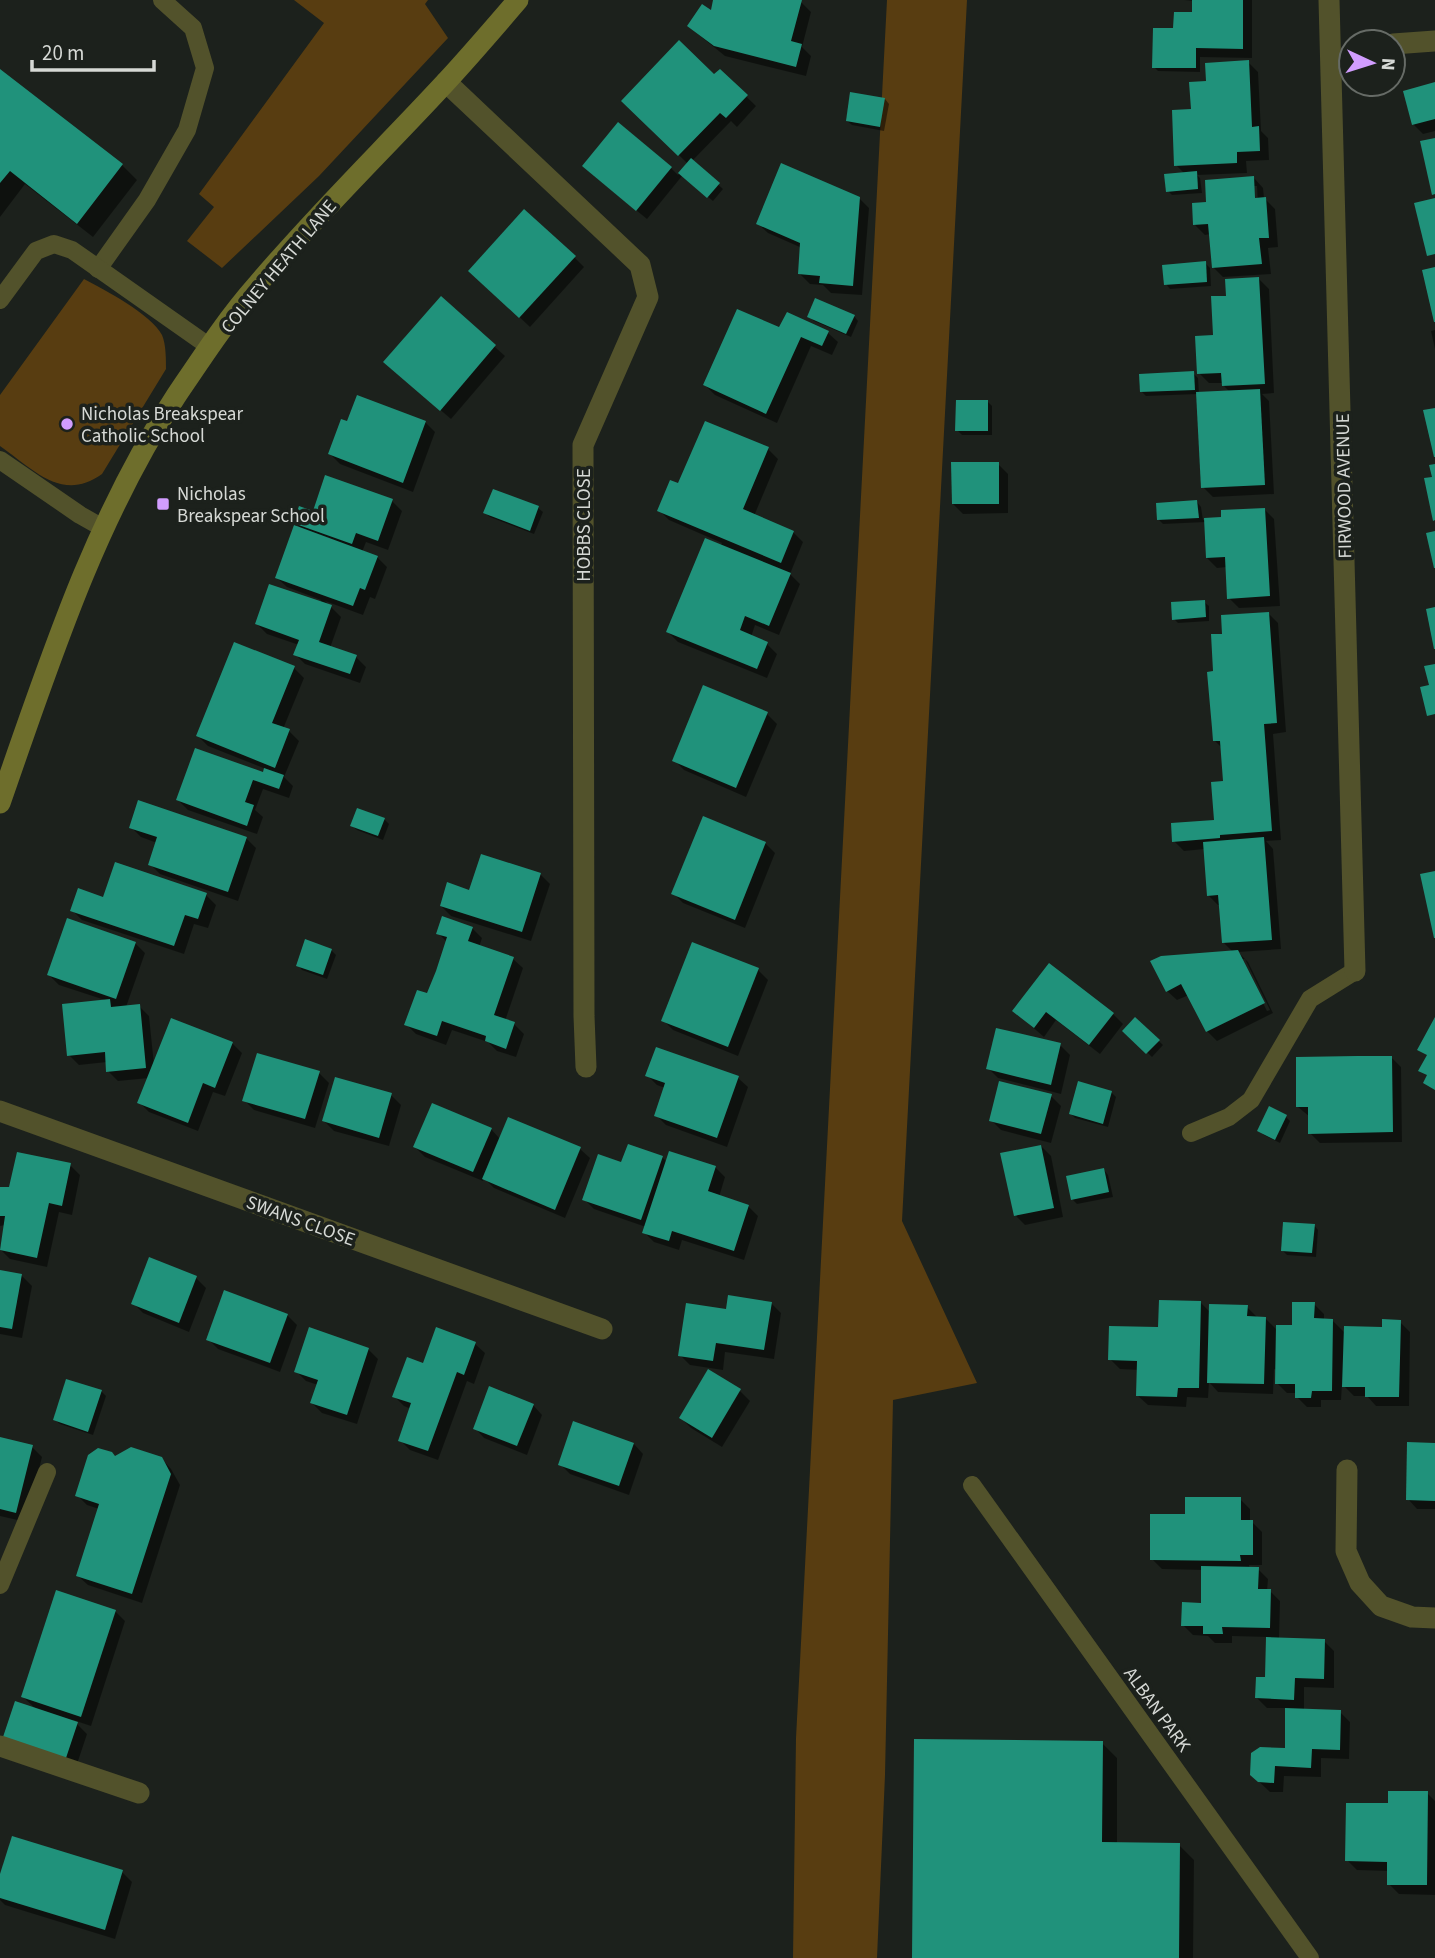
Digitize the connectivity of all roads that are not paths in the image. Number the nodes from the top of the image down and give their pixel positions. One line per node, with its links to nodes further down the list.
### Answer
1 (162, 0): 9 (lane)
2 (518, 0): 7 (street, COLNEY HEATH LANE)
3 (1329, 0): 4 (street, FIRWOOD AVENUE)
4 (1337, 32)
5 (1435, 41): 6 (street)
6 (1407, 43)
7 (446, 82): 11 (street, COLNEY HEATH LANE); 16 (street, HOBBS CLOSE)
8 (1342, 98): 15 (street, FIRWOOD AVENUE)
9 (98, 269): 10 (lane); 11 (lane)
10 (0, 300)
11 (210, 348): 13 (street, COLNEY HEATH LANE)
12 (0, 460): 13 (lane)
13 (103, 528): 14 (street, COLNEY HEATH LANE)
14 (0, 803)
15 (1355, 971): 18 (lane)
16 (586, 1067)
17 (0, 1111): 19 (street, SWANS CLOSE)
18 (1191, 1133)
19 (601, 1329)
20 (1347, 1470): 24 (street)
21 (47, 1472): 23 (lane)
22 (972, 1485): 27 (lane, ALBAN PARK)
23 (0, 1585)
24 (1435, 1618)
25 (0, 1746): 26 (street)
26 (139, 1793)
27 (1310, 1958)

